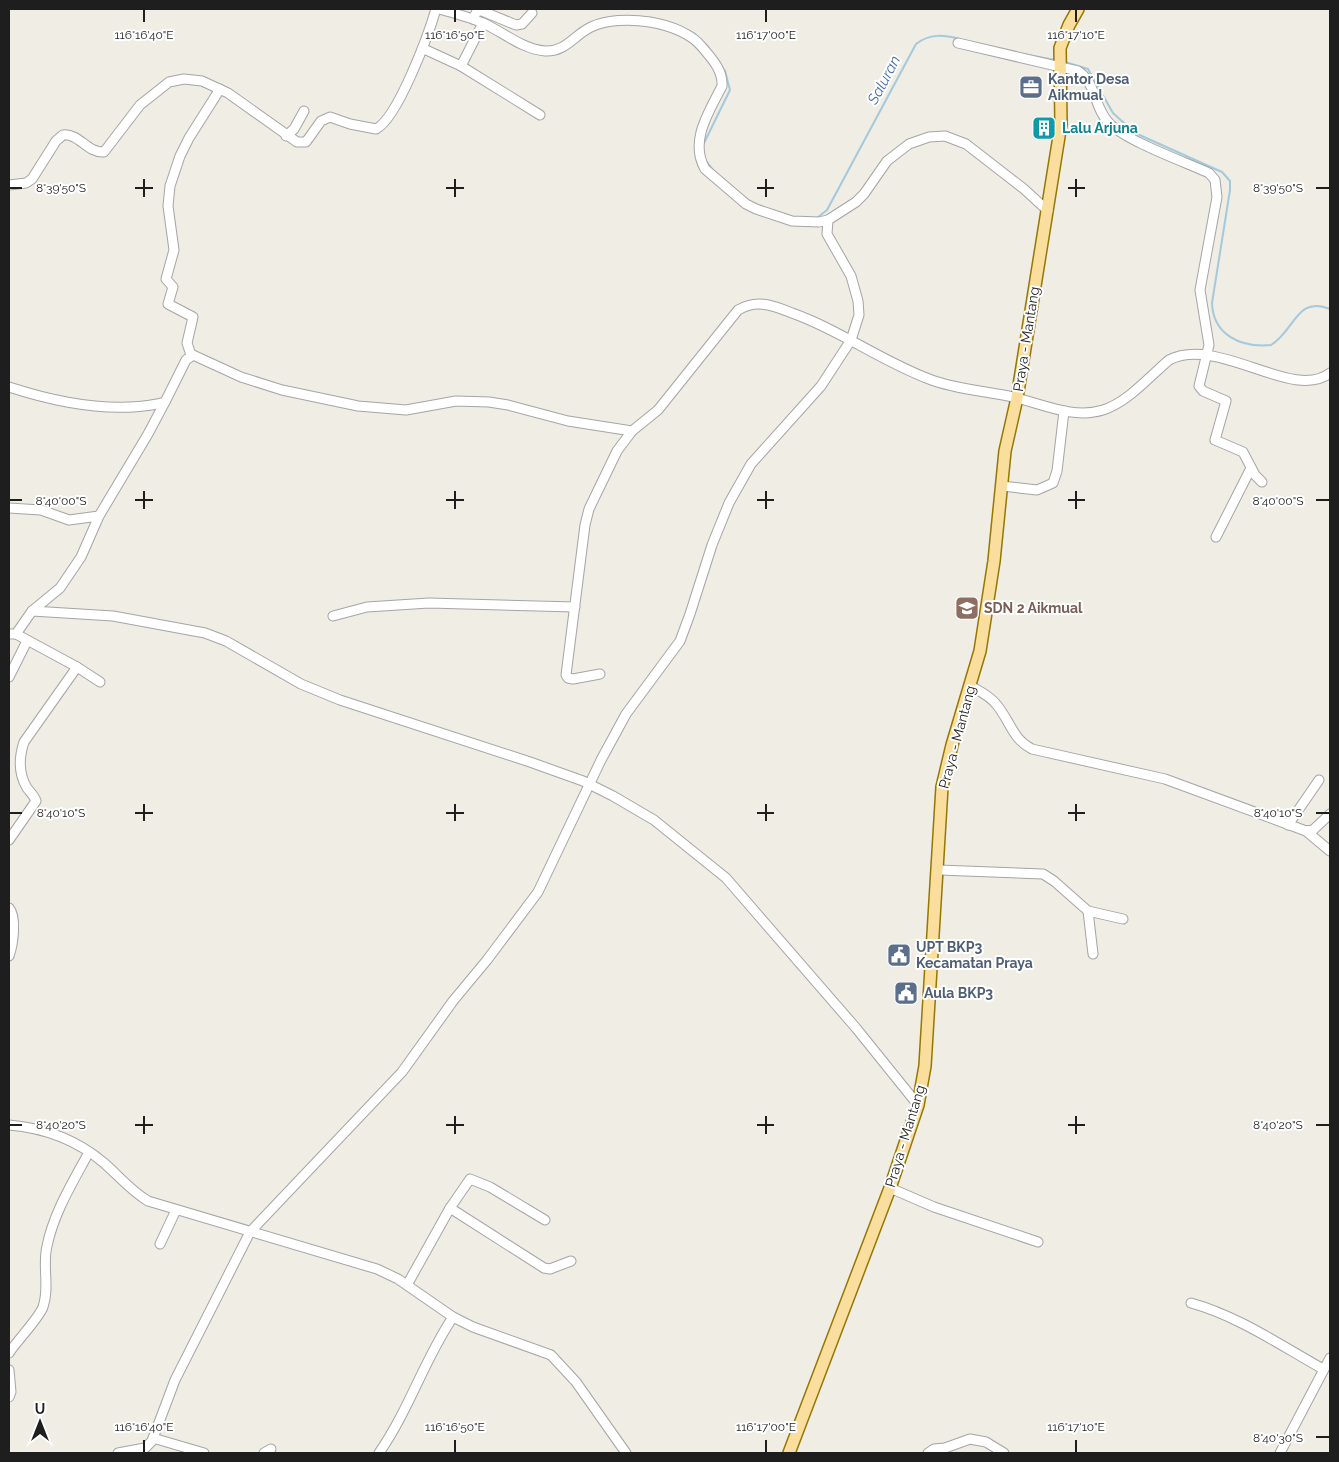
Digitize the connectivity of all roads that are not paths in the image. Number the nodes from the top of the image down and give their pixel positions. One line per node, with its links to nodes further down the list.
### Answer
1 (437, 9): 4 (street); 7 (street)
2 (1078, 9): 8 (main road, Praya - Mantang)
3 (532, 12): 4 (street)
4 (475, 16): 5 (street)
5 (484, 23): 9 (street); 16 (street)
6 (958, 43): 8 (street)
7 (424, 49): 9 (street); 13 (street)
8 (1060, 65): 15 (main road, Praya - Mantang); 19 (street)
9 (461, 66): 12 (street)
10 (220, 88): 13 (street); 14 (street); 18 (street)
11 (304, 111): 13 (street)
12 (540, 115)
13 (286, 136)
14 (9, 184)
15 (1049, 202): 16 (street); 22 (main road, Praya - Mantang)
16 (828, 220): 17 (street)
17 (851, 340): 22 (street); 25 (street); 43 (street)
18 (191, 356): 23 (street); 25 (street)
19 (1208, 356): 20 (street); 24 (street); 26 (street)
20 (1330, 373)
21 (9, 388): 23 (street)
22 (1017, 398): 24 (street); 28 (main road, Praya - Mantang)
23 (165, 402): 30 (street)
24 (1064, 410): 28 (street)
25 (632, 432): 32 (street)
26 (1251, 468): 27 (street); 31 (street)
27 (1262, 482)
28 (1002, 486): 41 (main road, Praya - Mantang)
29 (9, 508): 30 (street)
30 (100, 516): 33 (street)
31 (1216, 537)
32 (575, 607): 34 (street); 38 (street)
33 (32, 611): 35 (street); 43 (street)
34 (333, 616)
35 (13, 634): 36 (street)
36 (27, 641): 37 (street); 39 (street)
37 (76, 667): 40 (street); 47 (street)
38 (600, 674)
39 (9, 677)
40 (100, 682)
41 (970, 686): 45 (street); 49 (main road, Praya - Mantang)
42 (1319, 780): 45 (street)
43 (590, 785): 55 (street); 62 (street)
44 (1330, 814): 46 (street)
45 (1288, 825): 46 (street)
46 (1306, 831): 48 (street)
47 (9, 840)
48 (1330, 851)
49 (939, 870): 51 (street); 55 (main road, Praya - Mantang)
50 (9, 908): 54 (street)
51 (1088, 911): 52 (street); 53 (street)
52 (1123, 919)
53 (1093, 954)
54 (9, 956)
55 (918, 1104): 58 (main road, Praya - Mantang)
56 (9, 1125): 57 (street)
57 (89, 1152): 60 (street); 69 (street)
58 (890, 1188): 63 (street); 80 (main road, Praya - Mantang)
59 (450, 1208): 61 (street); 65 (street); 66 (street)
60 (176, 1210): 62 (street); 64 (street)
61 (545, 1220)
62 (250, 1232): 66 (street); 74 (street)
63 (1038, 1242)
64 (160, 1244)
65 (570, 1261)
66 (407, 1285): 68 (street)
67 (1191, 1303): 71 (street)
68 (453, 1318): 78 (street); 79 (street)
69 (9, 1353)
70 (1330, 1358): 71 (street)
71 (1323, 1369): 82 (street)
72 (9, 1370): 73 (street)
73 (9, 1397)
74 (153, 1438): 76 (street); 77 (street)
75 (931, 1451): 81 (street)
76 (118, 1453)
77 (204, 1453)
78 (380, 1453)
79 (626, 1453)
80 (789, 1453)
81 (1004, 1453)
82 (1280, 1453)

